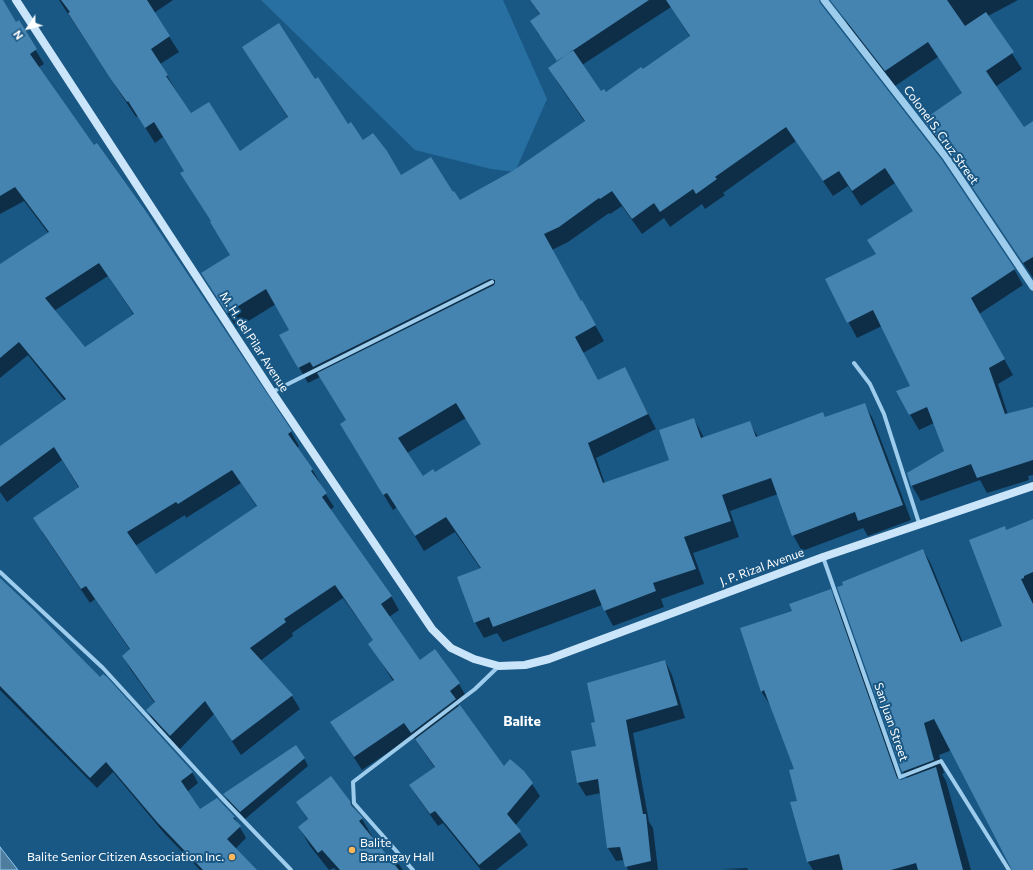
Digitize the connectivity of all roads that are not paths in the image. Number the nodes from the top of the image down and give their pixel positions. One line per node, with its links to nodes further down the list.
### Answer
1 (16, 0): 6 (main road, M. H. del Pilar Avenue)
2 (824, 0): 4 (street, Colonel S. Cruz Street)
3 (492, 282): 6 (street)
4 (1033, 287)
5 (854, 363): 8 (street)
6 (272, 392): 11 (main road, M. H. del Pilar Avenue)
7 (1033, 486): 8 (main road, J. P. Rizal Avenue)
8 (919, 524): 9 (main road, J. P. Rizal Avenue)
9 (823, 557): 11 (main road, J. P. Rizal Avenue); 14 (street, San Juan Street)
10 (0, 572): 12 (street)
11 (499, 666): 13 (street)
12 (290, 870)
13 (413, 870)
14 (1009, 870)

